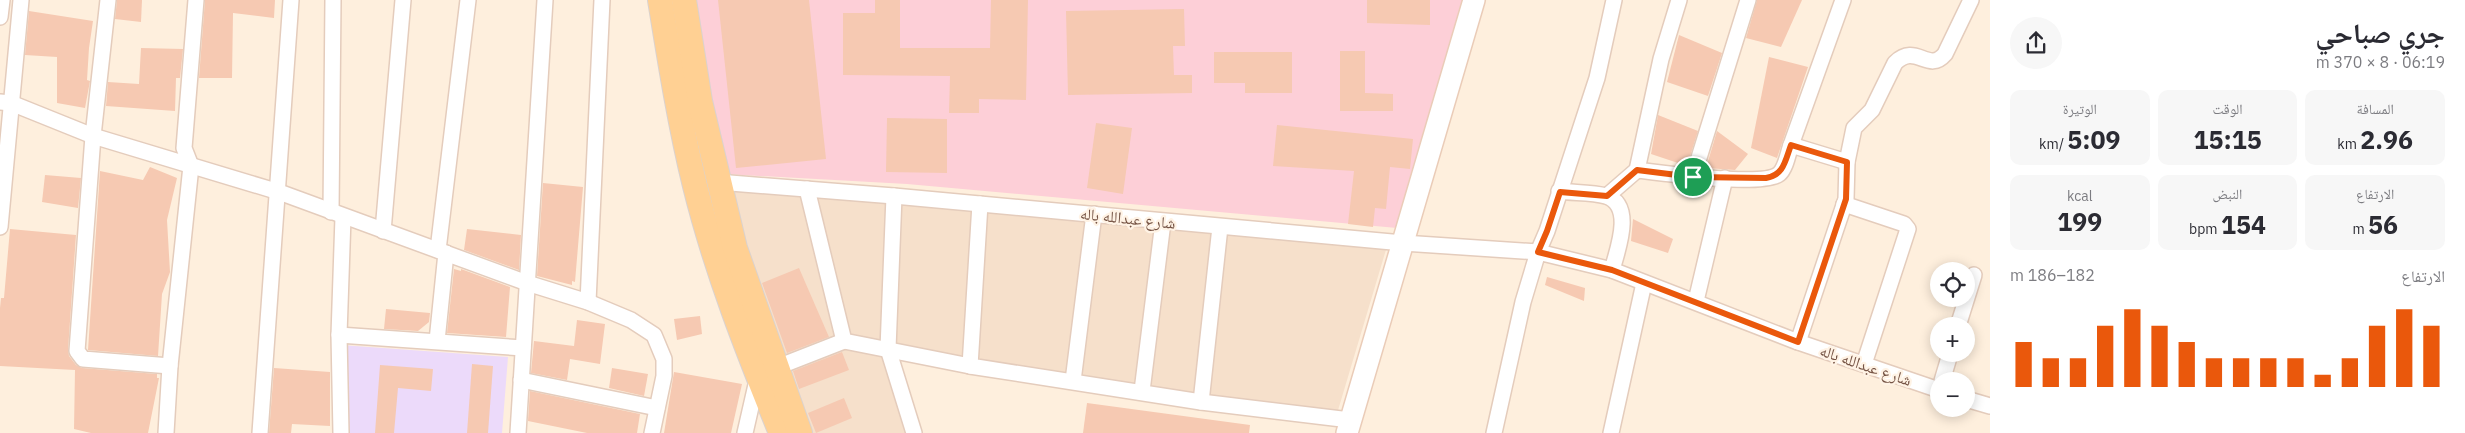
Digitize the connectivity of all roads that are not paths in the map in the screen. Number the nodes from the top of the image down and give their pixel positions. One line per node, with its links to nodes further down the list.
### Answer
1 (2, 0): 19 (street)
2 (21, 0): 20 (street)
3 (108, 0): 21 (street)
4 (196, 0): 24 (street)
5 (291, 0): 30 (street)
6 (333, 0): 36 (street)
7 (403, 0): 41 (street)
8 (468, 0): 43 (street)
9 (545, 0): 46 (street)
10 (602, 0): 49 (street)
11 (660, 0): 59 (main road)
12 (684, 0): 28 (main road)
13 (1474, 0): 42 (street)
14 (1614, 0): 31 (street)
15 (1680, 0): 25 (street)
16 (1748, 0): 26 (street)
17 (1843, 0): 22 (street)
18 (1971, 0): 23 (street)
19 (0, 17)
20 (6, 102): 21 (street); 39 (street)
21 (93, 136): 24 (street); 57 (street)
22 (1791, 145): 23 (street); 27 (street)
23 (1847, 162): 35 (street)
24 (191, 166): 30 (street); 57 (street)
25 (1637, 170): 26 (street); 33 (street)
26 (1693, 177): 27 (street)
27 (1725, 178): 48 (street)
28 (718, 182): 29 (street, شارع عبدالله باله); 59 (main road)
29 (807, 189): 32 (street, شارع عبدالله باله); 52 (street)
30 (279, 192): 36 (street); 70 (street)
31 (1560, 192): 33 (street); 44 (street)
32 (894, 196): 34 (street, شارع عبدالله باله); 55 (street)
33 (1607, 196): 45 (street)
34 (980, 204): 37 (street, شارع عبدالله باله); 58 (street)
35 (1844, 204): 53 (street); 56 (street)
36 (337, 214): 41 (street); 50 (street)
37 (1094, 214): 38 (street, شارع عبدالله باله); 61 (street)
38 (1163, 222): 40 (street, شارع عبدالله باله); 63 (street)
39 (0, 227)
40 (1220, 227): 42 (street, شارع عبدالله باله); 65 (street)
41 (382, 231): 43 (street)
42 (1403, 243): 44 (street, شارع عبدالله باله); 68 (street)
43 (442, 251): 46 (street); 51 (street)
44 (1538, 252): 45 (street, شارع عبدالله باله); 78 (street)
45 (1612, 270): 47 (street, شارع عبدالله باله)
46 (526, 283): 49 (street); 54 (street)
47 (1644, 283): 48 (street, شارع عبدالله باله); 79 (street)
48 (1696, 301): 53 (street, شارع عبدالله باله)
49 (588, 302): 67 (street)
50 (339, 335): 51 (street); 71 (street)
51 (437, 341): 54 (street)
52 (844, 341): 55 (street); 59 (street)
53 (1798, 342): 56 (street, شارع عبدالله باله)
54 (524, 348): 60 (street)
55 (888, 349): 58 (street); 77 (street)
56 (1864, 364): 62 (street, شارع عبدالله باله)
57 (170, 366): 69 (street)
58 (970, 366): 61 (street)
59 (767, 372): 74 (street); 75 (main road); 76 (main road)
60 (521, 380): 67 (street); 72 (street)
61 (1073, 382): 63 (street)
62 (1930, 387)
63 (1142, 391): 65 (street)
64 (1975, 401): 66 (street)
65 (1202, 402): 68 (street)
66 (1990, 406)
67 (657, 408): 73 (street)
68 (1348, 426)
69 (166, 433)
70 (260, 433)
71 (341, 433)
72 (518, 433)
73 (652, 433)
74 (745, 433)
75 (781, 433)
76 (800, 433)
77 (914, 433)
78 (1494, 433)
79 (1611, 433)

